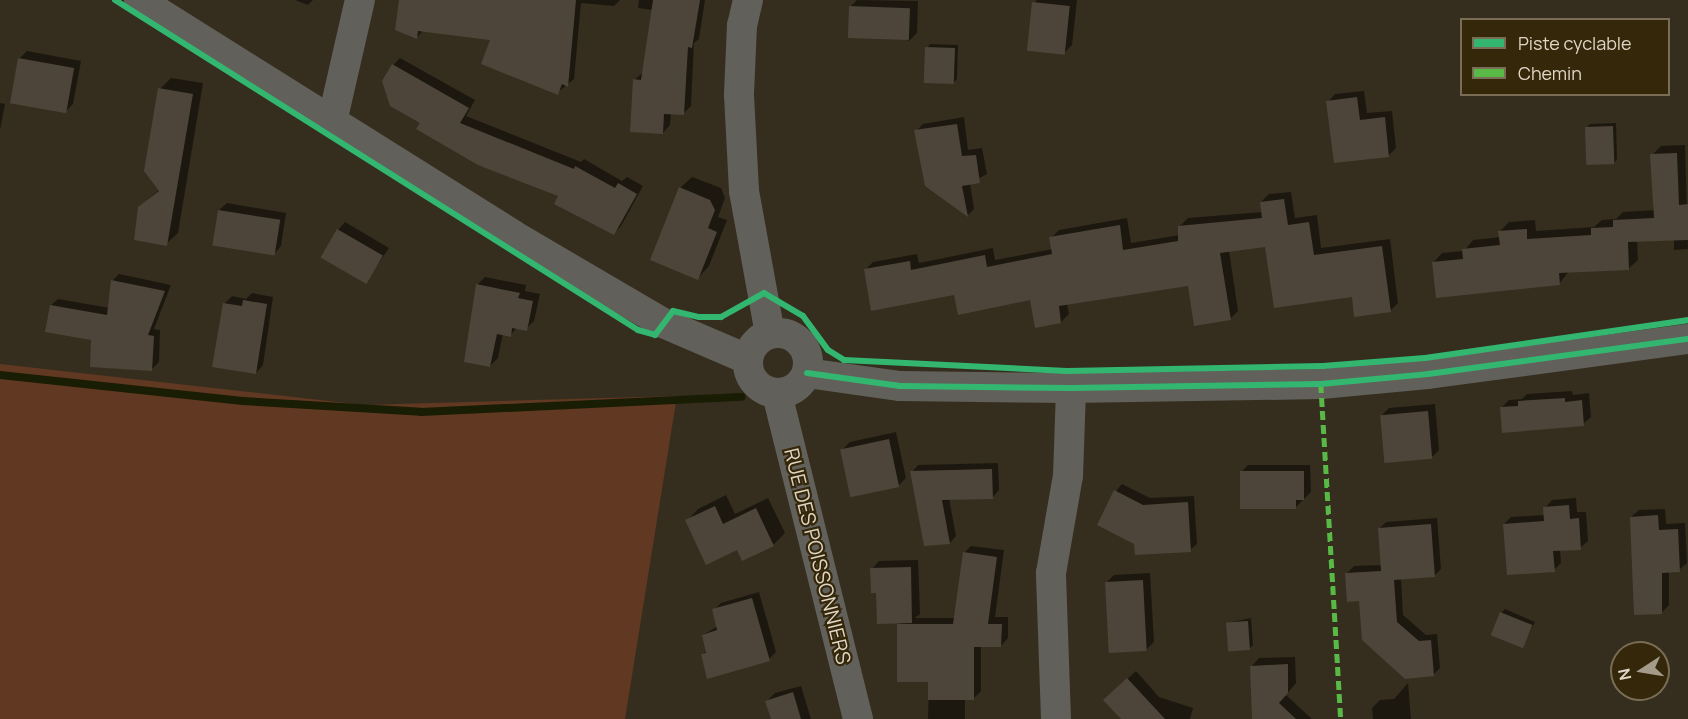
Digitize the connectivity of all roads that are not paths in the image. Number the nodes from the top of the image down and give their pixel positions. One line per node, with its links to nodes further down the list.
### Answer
1 (139, 0): 4 (street)
2 (360, 0): 4 (street)
3 (748, 0): 5 (street)
4 (332, 122): 7 (street)
5 (770, 334): 7 (street); 8 (street)
6 (1688, 339): 9 (street)
7 (747, 359): 10 (street)
8 (807, 373): 9 (street); 10 (street)
9 (1071, 388): 12 (street)
10 (777, 394): 11 (street, RUE DES POISSONNIERS)
11 (858, 719)
12 (1056, 719)

